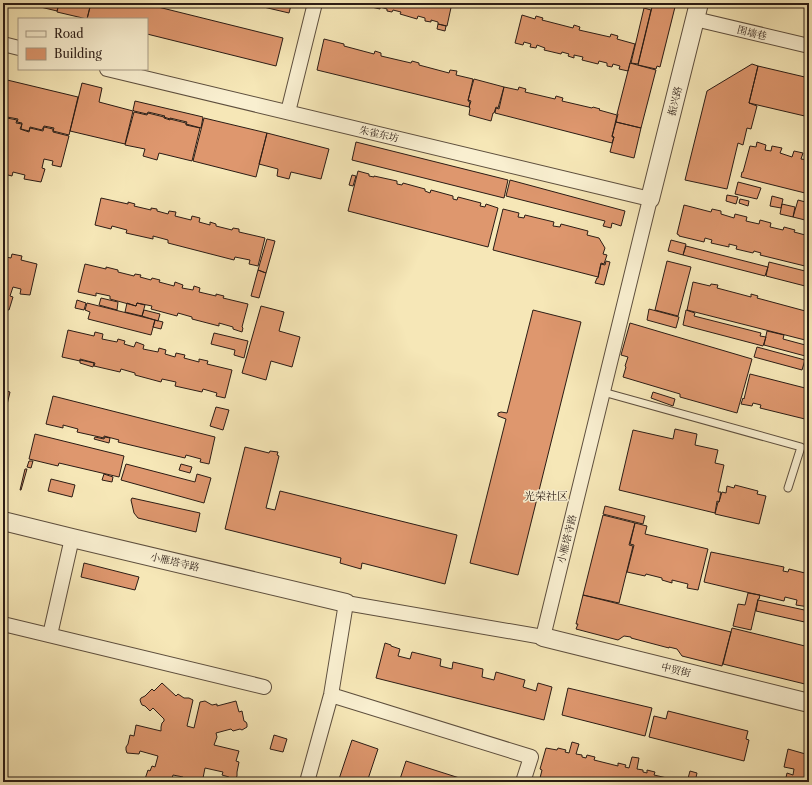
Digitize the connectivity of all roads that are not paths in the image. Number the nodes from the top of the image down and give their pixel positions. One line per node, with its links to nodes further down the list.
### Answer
1 (315, 3): 7 (street)
2 (697, 11): 4 (street, 围墙巷); 8 (street, 振兴路)
3 (3, 44): 5 (street)
4 (809, 46)
5 (18, 48)
6 (111, 70): 7 (street, 朱雀东坊)
7 (288, 112): 8 (street, 朱雀东坊)
8 (650, 199): 9 (street, 小雁塔寺路)
9 (603, 392): 10 (lane); 16 (street, 小雁塔寺路)
10 (788, 488)
11 (3, 521): 12 (street, 小雁塔寺路)
12 (72, 538): 13 (street, 小雁塔寺路); 15 (street)
13 (346, 603): 16 (street, 小雁塔寺路); 18 (street)
14 (3, 624): 15 (street)
15 (50, 635): 17 (street)
16 (543, 637): 19 (street, 中贸街)
17 (264, 687)
18 (331, 695): 20 (street); 21 (street)
19 (809, 703)
20 (307, 782)
21 (523, 782)

